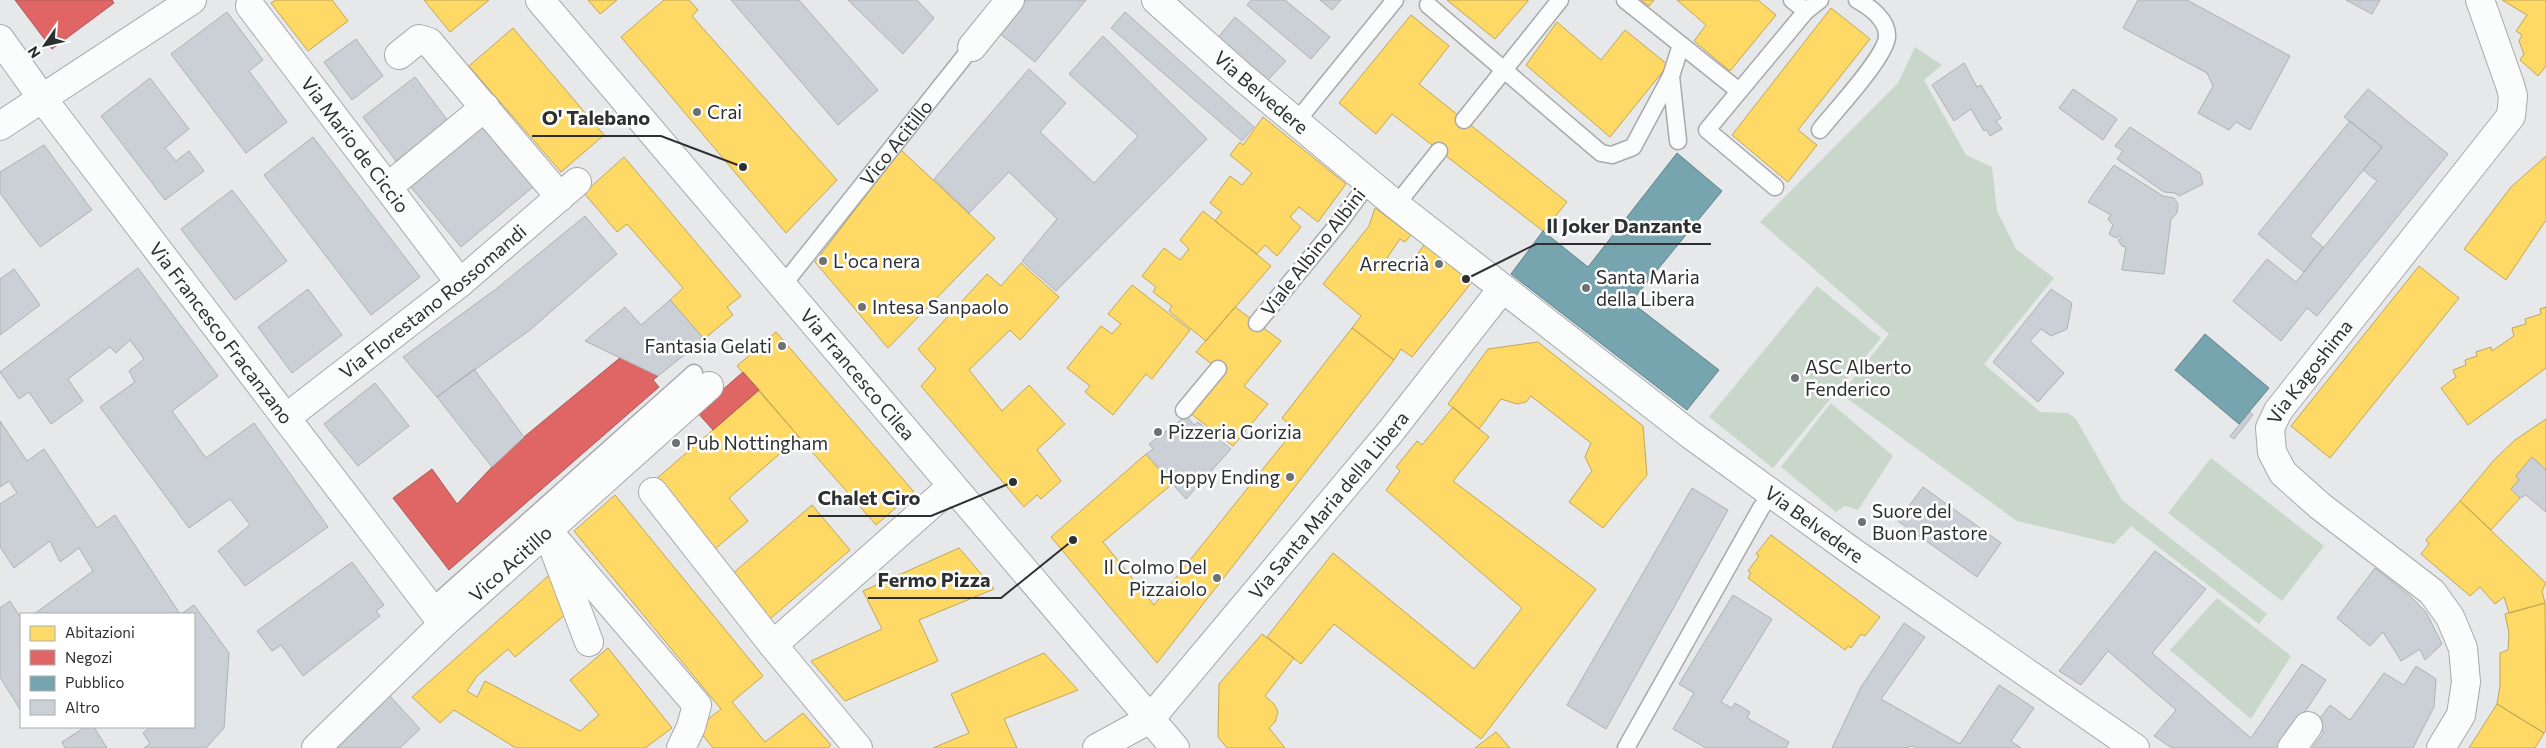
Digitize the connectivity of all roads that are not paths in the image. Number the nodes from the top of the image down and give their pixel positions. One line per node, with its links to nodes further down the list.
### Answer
1 (192, 0): 22 (street)
2 (540, 0): 35 (street, Via Francesco Cilea)
3 (1010, 0): 17 (street, Vico Acitillo)
4 (1156, 0): 25 (street, Via Belvedere)
5 (1395, 0): 25 (lane)
6 (1560, 0): 19 (lane)
7 (1625, 0): 16 (lane)
8 (1792, 0): 14 (lane)
9 (1820, 0): 14 (lane)
10 (1857, 0): 27 (lane)
11 (2480, 0): 59 (street, Via Kagoshima)
12 (1428, 5): 19 (lane)
13 (250, 6): 31 (street, Via Mario de Ciccio)
14 (1806, 11): 21 (lane)
15 (0, 39): 22 (street, Via Francesco Fracanzano)
16 (1681, 45): 20 (lane); 21 (lane)
17 (972, 46): 35 (lane, Vico Acitillo)
18 (399, 55): 23 (street)
19 (1504, 70): 20 (lane); 24 (lane)
20 (1671, 76): 28 (lane)
21 (1739, 91): 32 (lane)
22 (42, 98): 26 (street); 41 (street, Via Francesco Fracanzano)
23 (485, 107): 31 (street); 34 (street, Via Florestano Rossomandi)
24 (1464, 120)
25 (1296, 122): 30 (street, Via Belvedere)
26 (0, 126)
27 (1820, 130)
28 (1678, 141)
29 (1439, 151): 33 (lane)
30 (1368, 182): 33 (street, Via Belvedere); 37 (lane, Viale Albino Albini)
31 (388, 187): 34 (street, Via Mario de Ciccio)
32 (1775, 187)
33 (1396, 204): 36 (street, Via Belvedere)
34 (460, 283): 41 (street, Via Florestano Rossomandi)
35 (782, 285): 42 (street, Via Francesco Cilea)
36 (1502, 290): 44 (street, Via Belvedere); 49 (street, Via Santa Maria della Libera)
37 (1257, 323)
38 (1218, 369): 40 (lane)
39 (701, 379): 45 (street, Vico Acitillo); 46 (lane)
40 (1184, 410)
41 (286, 417): 46 (street, Via Francesco Fracanzano)
42 (952, 486): 48 (street); 49 (street, Via Francesco Cilea)
43 (653, 492): 48 (street)
44 (1772, 494): 56 (lane); 57 (street, Via Belvedere)
45 (548, 531): 46 (street, Vico Acitillo); 47 (street); 52 (street)
46 (437, 616): 51 (street, Vico Acitillo)
47 (589, 642)
48 (773, 645): 53 (street)
49 (1150, 719): 54 (street); 55 (street, Via Francesco Cilea)
50 (2308, 726): 58 (street)
51 (316, 748)
52 (681, 748)
53 (858, 748)
54 (1097, 748)
55 (1175, 748)
56 (1626, 748)
57 (2135, 748)
58 (2292, 748)
59 (2441, 748)

